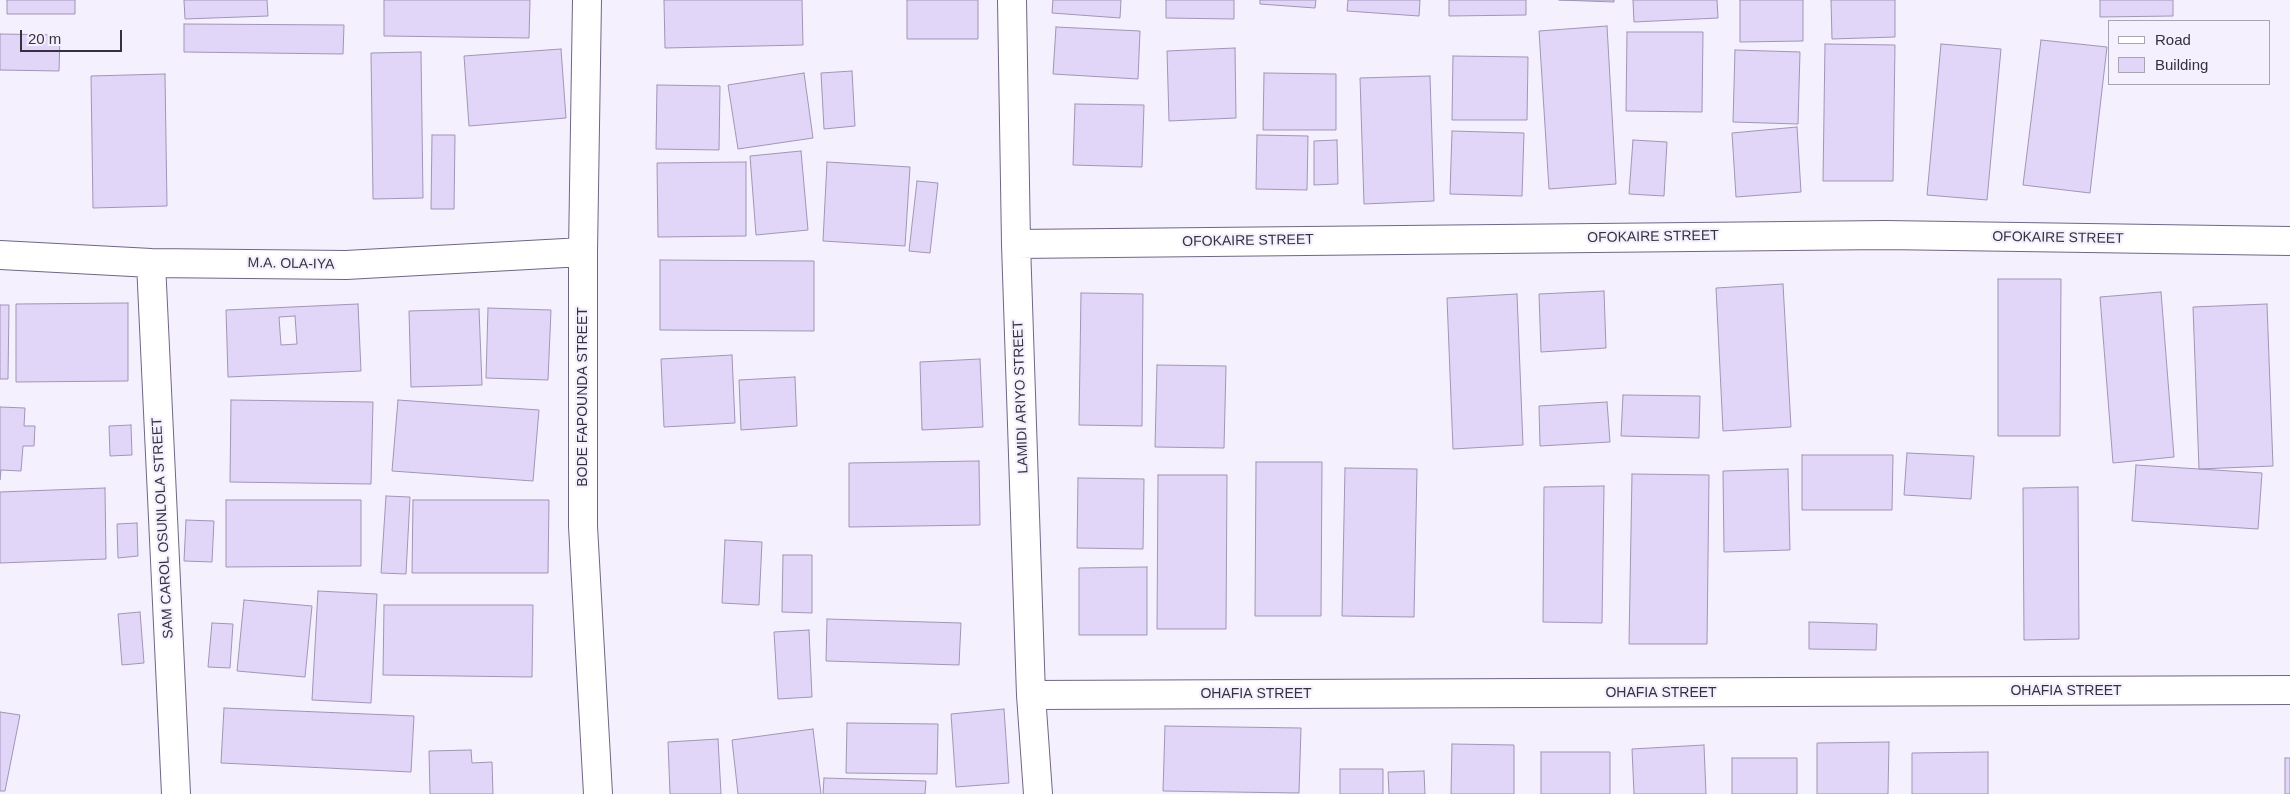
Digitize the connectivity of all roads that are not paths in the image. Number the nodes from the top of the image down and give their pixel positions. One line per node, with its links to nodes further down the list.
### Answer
1 (587, 0): 5 (street, BODE FAPOUNDA STREET)
2 (1012, 0): 4 (street, LAMIDI ARIYO STREET)
3 (2290, 241): 4 (street, OFOKAIRE STREET)
4 (1016, 244): 9 (street, LAMIDI ARIYO STREET)
5 (583, 252): 7 (street, M.A. OLA-IYA); 11 (street, BODE FAPOUNDA STREET)
6 (0, 254): 7 (street, M.A. OLA-IYA)
7 (150, 263): 10 (street, SAM CAROL OSUNLOLA STREET)
8 (2290, 690): 9 (street, OHAFIA STREET)
9 (1031, 695): 12 (street, LAMIDI ARIYO STREET)
10 (176, 794)
11 (598, 794)
12 (1038, 794)

